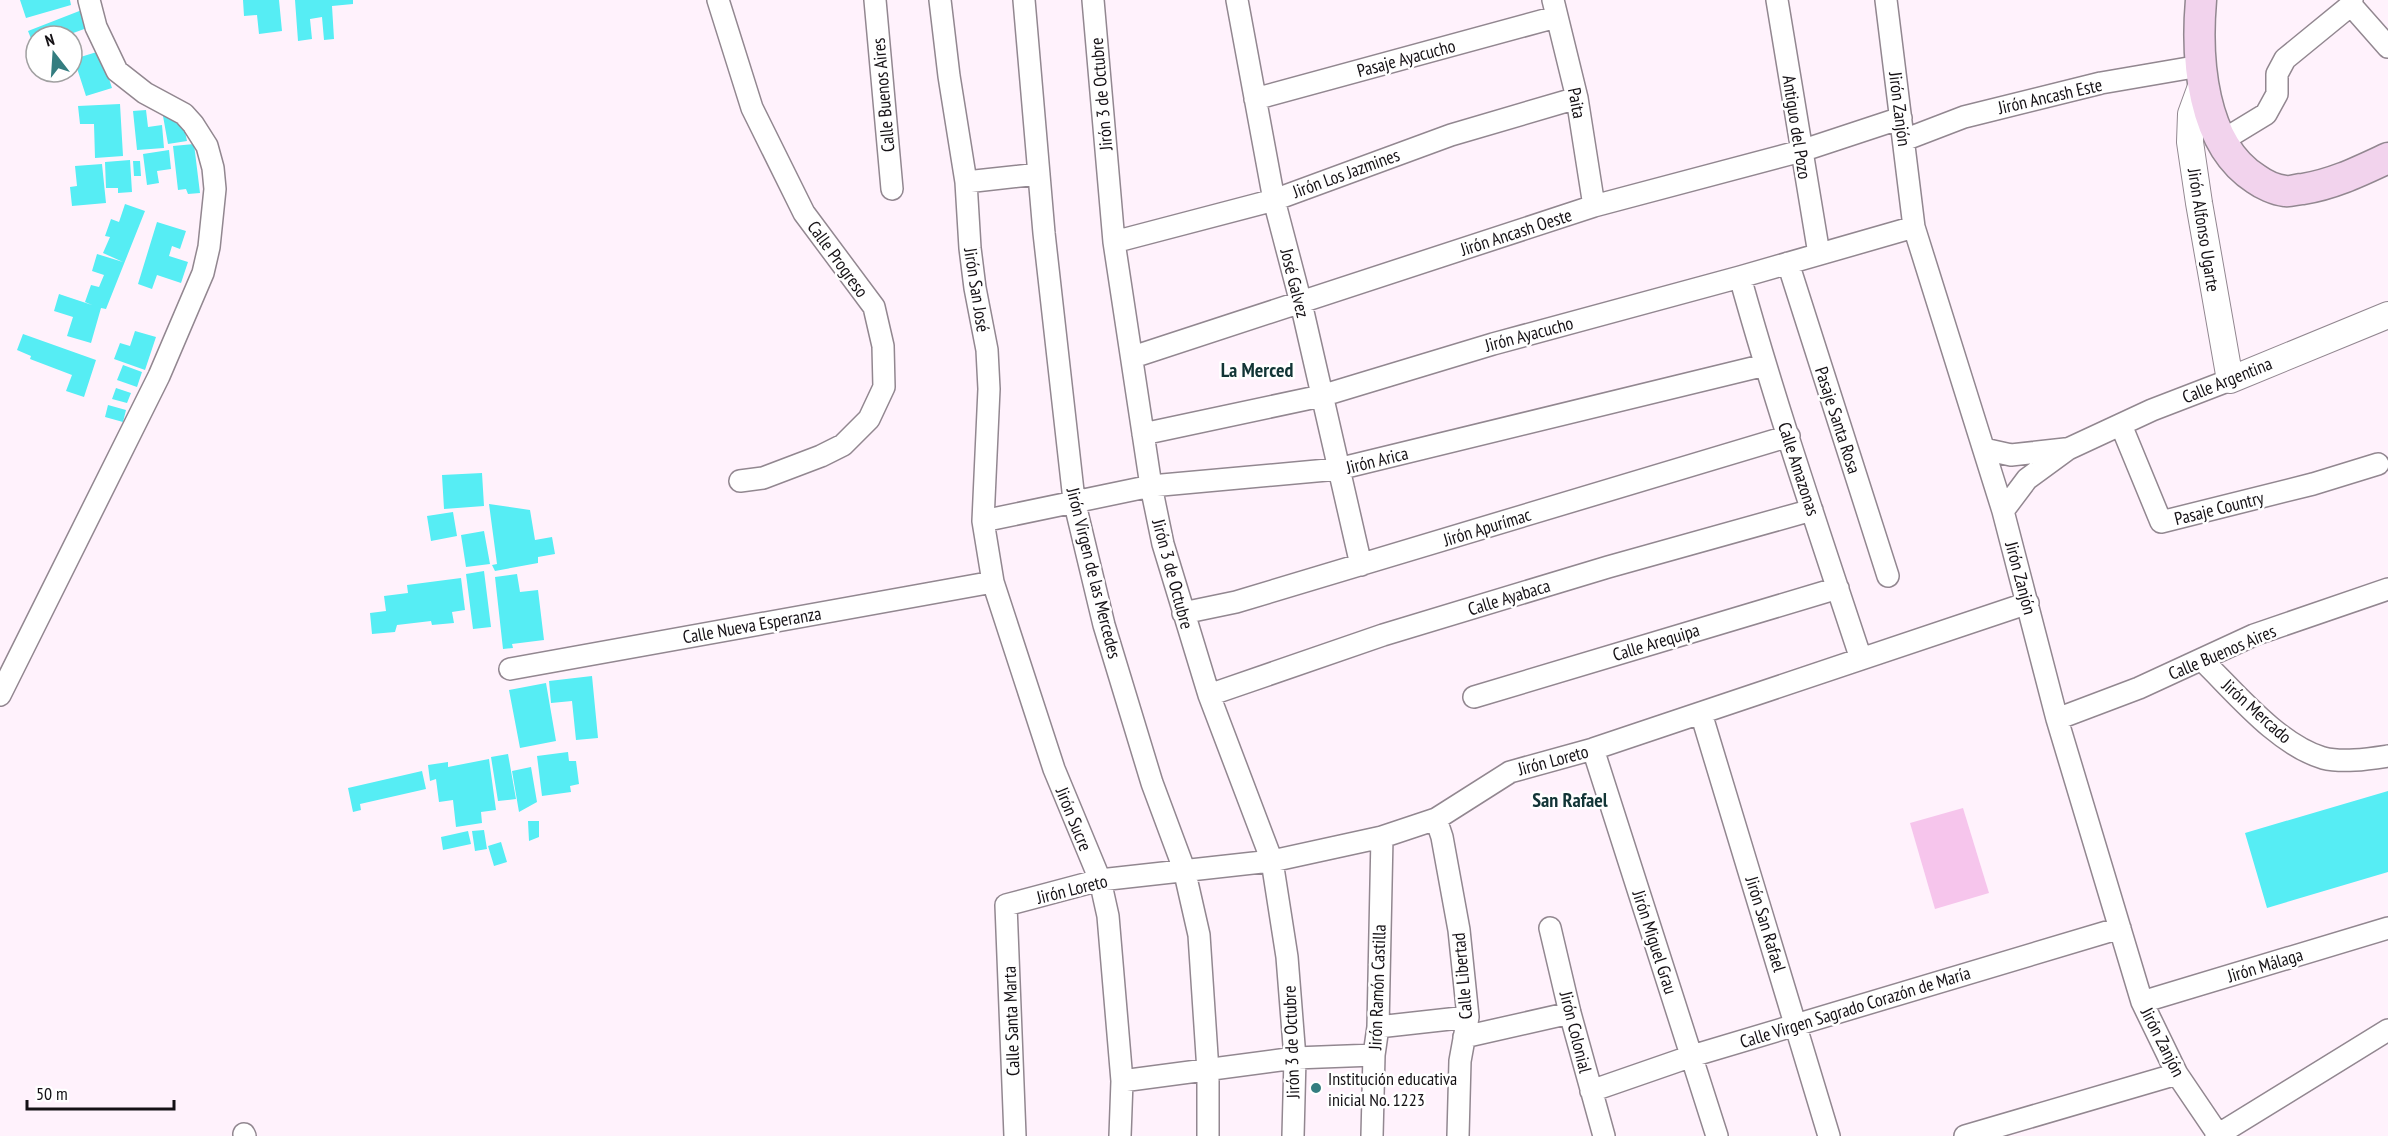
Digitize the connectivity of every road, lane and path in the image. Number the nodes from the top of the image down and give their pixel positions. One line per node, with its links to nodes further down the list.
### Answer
1 (89, 0): 61 (street)
2 (718, 0): 45 (street, Calle Progreso)
3 (874, 0): 24 (street, Calle Buenos Aires)
4 (940, 0): 23 (street, Jirón San José)
5 (1024, 0): 22 (street, Jirón Virgen de las Mercedes)
6 (1093, 0): 28 (street, Jirón 3 de Octubre)
7 (1237, 0): 16 (street, José Galvez)
8 (1777, 0): 20 (street, Antiguo del Pozo)
9 (1886, 0): 17 (street, Jirón Zanjón)
10 (2201, 0): 14 (main road, Jirón Alfonso Ugarte)
11 (2351, 2): 13 (street); 19 (street)
12 (1555, 9): 15 (street, Paita); 16 (street, Pasaje Ayacucho)
13 (2388, 47)
14 (2202, 74): 18 (street, Jirón Ancash Este); 19 (main road, Jirón Alfonso Ugarte); 36 (street, Jirón Alfonso Ugarte)
15 (1577, 98): 25 (street, Jirón Los Jazmines); 26 (street, Paita)
16 (1255, 99): 25 (street, José Galvez)
17 (1901, 118): 18 (street, Jirón Zanjón); 20 (street, Jirón Ancash Oeste)
18 (1904, 140): 27 (street, Jirón Zanjón)
19 (2220, 142): 21 (main road, Jirón Alfonso Ugarte)
20 (1801, 151): 26 (street, Jirón Ancash Oeste); 29 (street, Antiguo del Pozo)
21 (2388, 158)
22 (1039, 174): 23 (street); 47 (street, Jirón Virgen de las Mercedes)
23 (966, 182): 50 (street, Jirón San José)
24 (892, 189)
25 (1274, 200): 28 (street, Jirón Los Jazmines); 32 (street, José Galvez)
26 (1594, 206): 32 (street, Jirón Ancash Oeste)
27 (1914, 227): 29 (street, Jirón Ayacucho); 41 (street, Jirón Zanjón)
28 (1114, 242): 34 (street, Jirón 3 de Octubre)
29 (1819, 254): 30 (street, Jirón Ayacucho)
30 (1788, 263): 31 (street, Jirón Ayacucho); 52 (street, Pasaje Santa Rosa)
31 (1740, 277): 35 (street, Calle Amazonas); 37 (street, Jirón Ayacucho)
32 (1301, 303): 34 (street, Jirón Ancash Oeste); 37 (street, José Galvez)
33 (2388, 315): 36 (street, Calle Argentina)
34 (1133, 357): 39 (street, Jirón 3 de Octubre)
35 (1765, 365): 40 (street, Calle Amazonas); 44 (street, Jirón Arica)
36 (2230, 380): 38 (street, Calle Argentina)
37 (1321, 396): 39 (street, Jirón Ayacucho); 44 (street, José Galvez)
38 (2121, 425): 42 (street, Calle Argentina); 43 (street, Pasaje Country)
39 (1143, 434): 46 (street, Jirón 3 de Octubre)
40 (1790, 435): 48 (street, Calle Amazonas); 51 (street, Jirón Apurímac)
41 (1984, 449): 42 (street, Calle Argentina); 49 (street, Jirón Zanjón)
42 (2068, 449): 49 (street, Calle Argentina)
43 (2378, 464)
44 (1338, 469): 46 (street, Jirón Arica); 51 (street, José Galvez)
45 (740, 481)
46 (1151, 486): 47 (street, Jirón Arica); 57 (street, Jirón 3 de Octubre)
47 (1074, 500): 50 (street, Jirón Arica); 71 (street, Jirón Virgen de las Mercedes)
48 (1812, 510): 54 (street, Calle Amazonas); 62 (street, Calle Ayabaca)
49 (2003, 511): 56 (street, Jirón Zanjón)
50 (983, 521): 53 (street, Jirón San José)
51 (1361, 565): 57 (street, Jirón Apurímac)
52 (1888, 576)
53 (993, 582): 60 (street, Calle Nueva Esperanza); 72 (street, Jirón Sucre)
54 (1838, 588): 58 (street, Calle Amazonas); 63 (street, Calle Arequipa)
55 (2388, 589): 59 (street, Calle Buenos Aires)
56 (2028, 603): 58 (street, Jirón Loreto); 65 (street, Jirón Zanjón)
57 (1183, 613): 62 (street, Jirón 3 de Octubre)
58 (1861, 659): 64 (street, Jirón Loreto)
59 (2202, 660): 65 (street, Calle Buenos Aires); 67 (street, Jirón Mercado)
60 (510, 669)
61 (0, 695)
62 (1209, 695): 70 (street, Jirón 3 de Octubre)
63 (1474, 697)
64 (1701, 713): 66 (street, Jirón Loreto); 79 (street, Jirón San Rafael)
65 (2057, 719): 75 (street, Jirón Zanjón)
66 (1593, 749): 68 (street, Jirón Loreto); 84 (street, Jirón Miguel Grau)
67 (2388, 756)
68 (1436, 819): 69 (street, Jirón Loreto); 81 (street, Calle Libertad)
69 (1382, 837): 70 (street, Jirón Loreto); 80 (street, Jirón Ramón Castilla)
70 (1272, 861): 71 (street, Jirón Loreto); 85 (street, Jirón 3 de Octubre)
71 (1184, 869): 72 (street, Jirón Loreto); 86 (street, Jirón Virgen de las Mercedes)
72 (1100, 880): 73 (street, Jirón Loreto); 88 (street, Jirón Sucre)
73 (1006, 905): 90 (street, Calle Santa Marta)
74 (1550, 928): 78 (street, Jirón Colonial)
75 (2120, 928): 77 (street, Jirón Zanjón); 79 (street, Calle Virgen Sagrado Corazón de María)
76 (2388, 928): 77 (street, Jirón Málaga)
77 (2142, 1002): 87 (street, Jirón Zanjón)
78 (1570, 1013): 81 (street); 89 (street, Jirón Colonial)
79 (1796, 1025): 84 (street, Calle Virgen Sagrado Corazón de María); 98 (street, Jirón San Rafael)
80 (1378, 1027): 81 (street); 83 (street, Jirón Ramón Castilla)
81 (1466, 1027): 95 (street, Calle Libertad)
82 (2388, 1030): 100 (street)
83 (1374, 1055): 85 (street); 94 (street, Jirón Ramón Castilla)
84 (1692, 1056): 89 (street, Calle Virgen Sagrado Corazón de María); 97 (street, Jirón Miguel Grau)
85 (1295, 1058): 86 (street); 93 (street, Jirón 3 de Octubre)
86 (1208, 1071): 88 (street); 92 (street, Jirón Virgen de las Mercedes)
87 (2177, 1074): 99 (street); 100 (street, Jirón Zanjón)
88 (1122, 1081): 91 (street, Jirón Sucre)
89 (1591, 1091): 96 (street, Jirón Colonial)
90 (1015, 1136)
91 (1120, 1136)
92 (1208, 1136)
93 (1293, 1136)
94 (1372, 1136)
95 (1458, 1136)
96 (1604, 1136)
97 (1717, 1136)
98 (1829, 1136)
99 (1965, 1136)
100 (2218, 1136)

